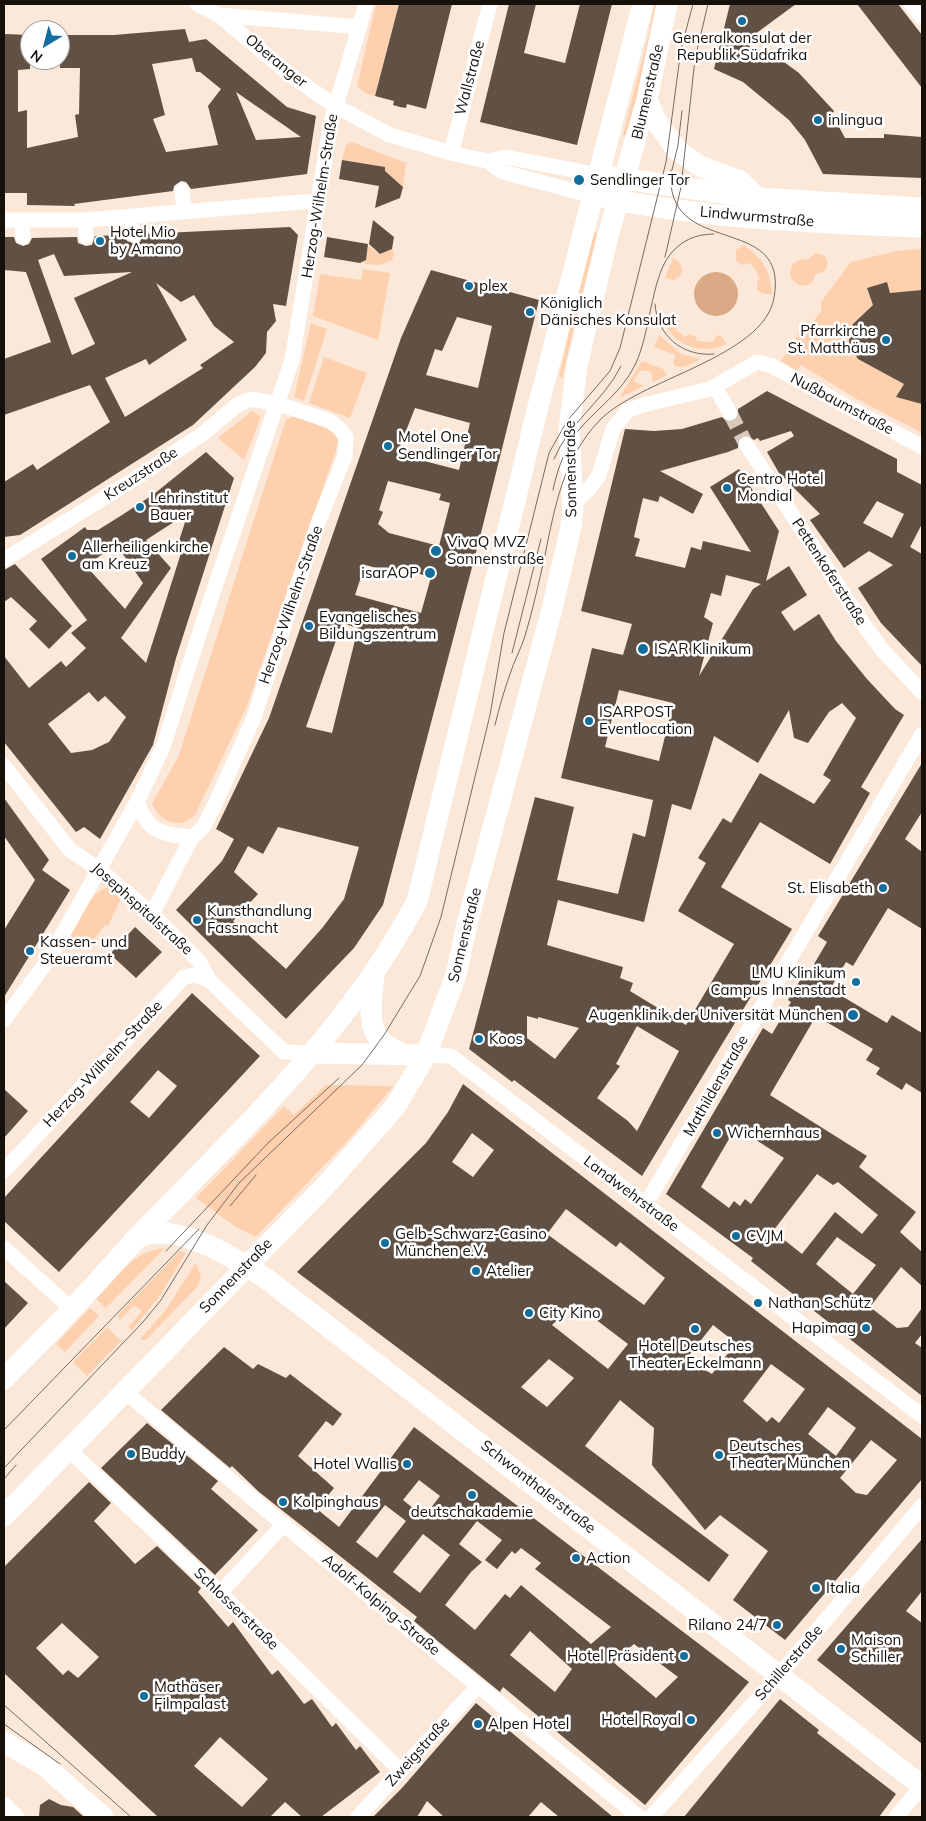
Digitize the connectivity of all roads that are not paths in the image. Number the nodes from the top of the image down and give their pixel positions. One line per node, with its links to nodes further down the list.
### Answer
1 (197, 4): 7 (street, Oberanger)
2 (366, 4): 9 (street, Herzog-Wilhelm-Straße)
3 (490, 4): 12 (street, Wallstraße)
4 (643, 4): 14 (main road, Blumenstraße)
5 (667, 4): 10 (main road, Blumenstraße)
6 (911, 4): 8 (street)
7 (218, 15): 9 (street, Oberanger); 11 (street, Oberanger)
8 (922, 18)
9 (360, 27): 11 (street, Herzog-Wilhelm-Straße)
10 (647, 99): 15 (main road, Blumenstraße); 18 (main road)
11 (335, 106): 12 (street, Oberanger); 20 (street, Herzog-Wilhelm-Straße)
12 (451, 153): 13 (street, Oberanger)
13 (487, 161): 14 (street); 17 (street)
14 (599, 175): 15 (main road, Lindwurmstraße); 17 (main road)
15 (625, 180): 18 (main road, Lindwurmstraße); 19 (main road, Blumenstraße)
16 (182, 190): 22 (street)
17 (593, 196): 19 (main road, Lindwurmstraße); 45 (main road)
18 (757, 198): 21 (main road, Lindwurmstraße)
19 (618, 201): 27 (main road, Lindwurmstraße); 36 (main road, Sonnenstraße)
20 (319, 202): 22 (street); 32 (street, Herzog-Wilhelm-Straße)
21 (922, 208)
22 (184, 211): 23 (street)
23 (131, 216): 25 (street); 28 (street)
24 (4, 220): 26 (street)
25 (85, 220): 26 (street); 29 (street)
26 (22, 222): 30 (street)
27 (922, 227)
28 (134, 235)
29 (86, 236)
30 (23, 237)
31 (715, 387): 33 (street); 35 (street, Nußbaumstraße); 36 (street)
32 (279, 404): 37 (street, Kreuzstraße); 41 (street, Herzog-Wilhelm-Straße); 42 (street, Herzog-Wilhelm-Straße)
33 (730, 413)
34 (746, 444): 38 (street, Pettenkoferstraße)
35 (922, 447)
36 (572, 504): 49 (main road, Sonnenstraße)
37 (4, 560)
38 (922, 692)
39 (922, 734): 51 (street, Mathildenstraße)
40 (4, 766): 43 (street, Josephspitalstraße)
41 (137, 802): 42 (street); 43 (street, Herzog-Wilhelm-Straße)
42 (192, 837): 44 (street, Herzog-Wilhelm-Straße)
43 (100, 870): 44 (street, Josephspitalstraße); 47 (street, Herzog-Wilhelm-Straße)
44 (152, 914): 46 (street, Josephspitalstraße)
45 (374, 974): 48 (main road); 49 (main road)
46 (210, 981): 48 (street, Josephspitalstraße); 50 (street, Herzog-Wilhelm-Straße)
47 (4, 1020)
48 (312, 1053): 49 (main road, Landwehrstraße); 52 (main road)
49 (416, 1055): 51 (street, Landwehrstraße); 54 (main road, Sonnenstraße)
50 (4, 1171)
51 (646, 1204): 58 (street, Landwehrstraße)
52 (134, 1240): 54 (main road, Schwanthalerstraße); 55 (main road)
53 (4, 1248): 55 (street)
54 (246, 1266): 57 (main road, Sonnenstraße); 64 (main road, Schwanthalerstraße)
55 (72, 1310): 56 (main road)
56 (4, 1379)
57 (124, 1391): 59 (main road, Sonnenstraße); 62 (street, Adolf-Kolping-Straße)
58 (922, 1416)
59 (68, 1449): 61 (main road, Sonnenstraße); 63 (street, Schlosserstraße)
60 (922, 1506): 64 (street, Schillerstraße)
61 (4, 1516)
62 (284, 1524): 63 (street); 65 (street, Adolf-Kolping-Straße)
63 (220, 1593): 67 (street, Schlosserstraße)
64 (780, 1674): 68 (main road, Schwanthalerstraße); 74 (street, Schillerstraße)
65 (478, 1686): 67 (street, Zweigstraße); 73 (street, Adolf-Kolping-Straße)
66 (4, 1742): 71 (main road)
67 (401, 1771): 72 (street, Zweigstraße)
68 (922, 1786): 75 (street)
69 (4, 1804): 70 (street)
70 (17, 1817)
71 (103, 1817)
72 (358, 1817)
73 (639, 1817)
74 (651, 1817)
75 (896, 1817)

